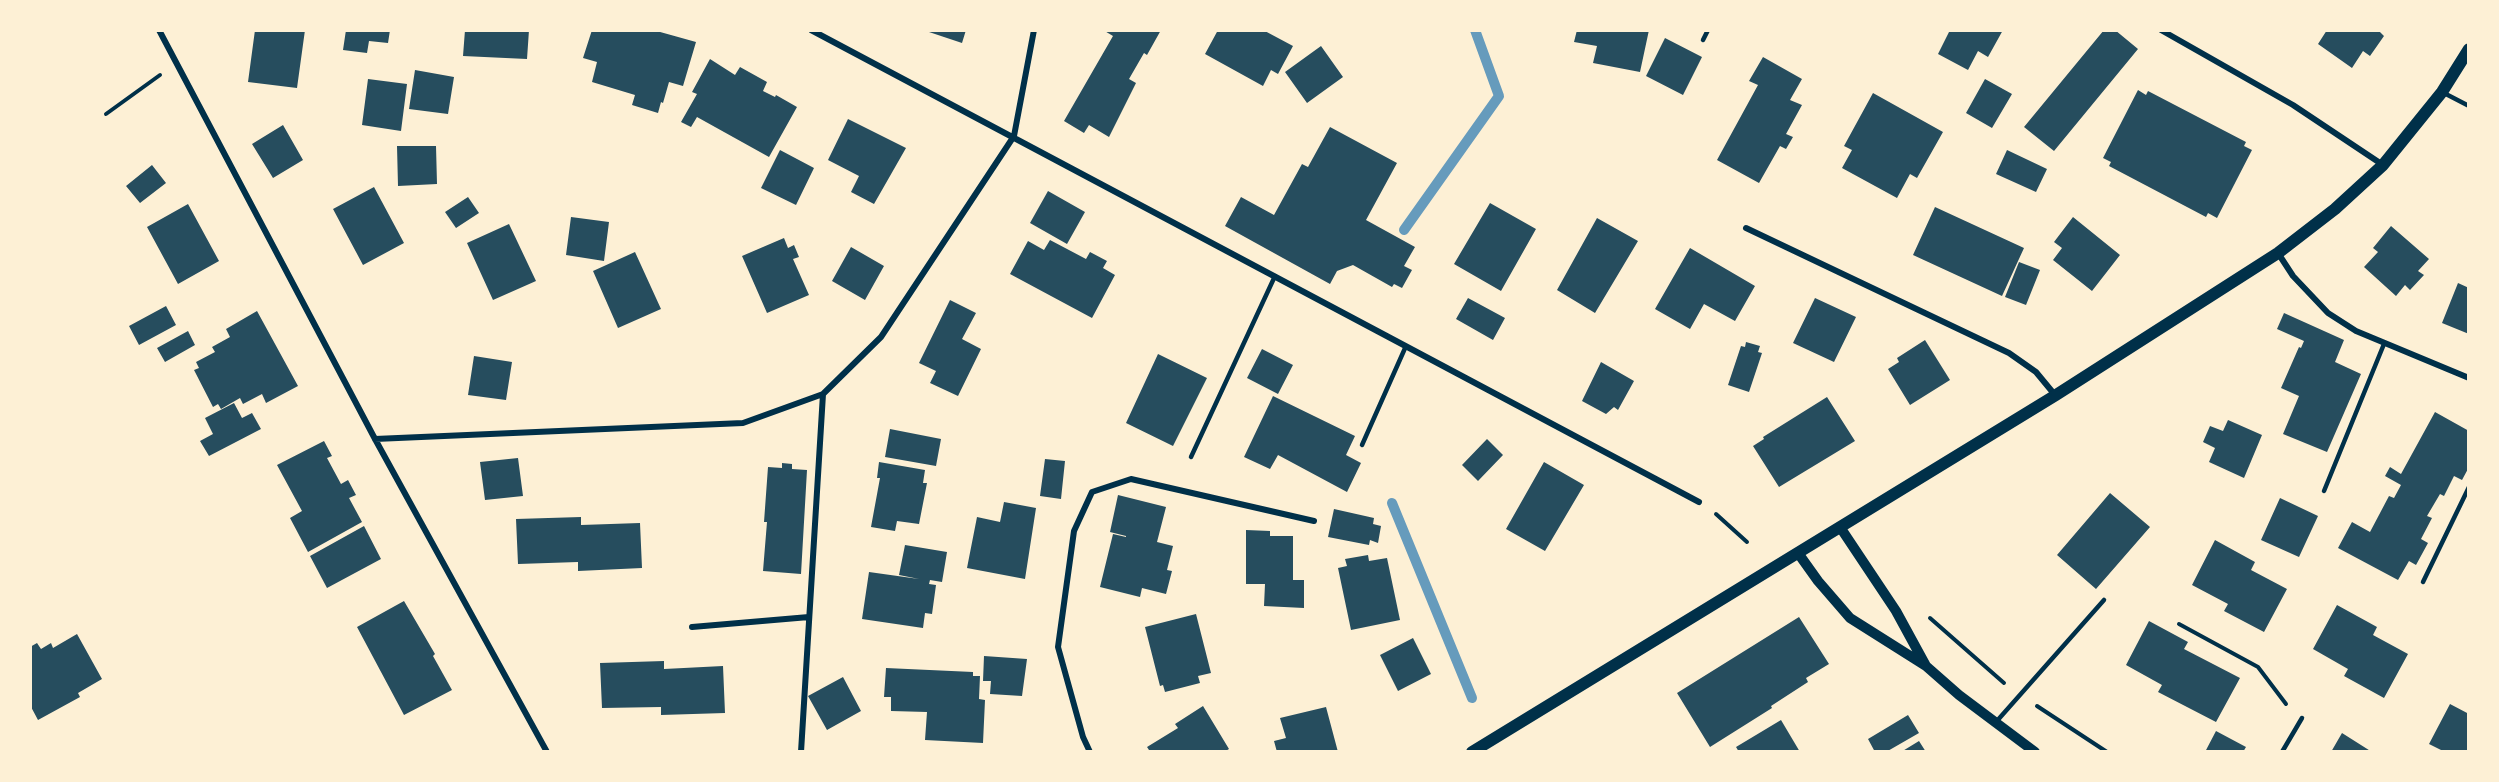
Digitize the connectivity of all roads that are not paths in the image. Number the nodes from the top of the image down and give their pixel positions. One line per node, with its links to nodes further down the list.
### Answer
1 (159, 30): 20 (street)
2 (811, 30): 10 (street)
3 (1034, 30): 10 (street)
4 (1708, 30): 6 (lane)
5 (2161, 30): 11 (street)
6 (1703, 40)
7 (2469, 49): 8 (main road)
8 (2442, 93): 9 (lane); 11 (main road)
9 (2469, 106)
10 (1014, 136): 14 (street); 18 (street)
11 (2383, 165): 13 (main road)
12 (1746, 228): 19 (street)
13 (2278, 254): 15 (street); 19 (main road)
14 (1275, 276): 16 (street); 22 (lane)
15 (2384, 344): 17 (street); 24 (lane)
16 (1407, 346): 21 (lane); 25 (street)
17 (2469, 378)
18 (823, 394): 20 (street); 31 (street)
19 (2056, 395): 27 (main road)
20 (375, 439): 36 (street)
21 (1362, 445)
22 (1191, 458)
23 (2469, 487): 29 (lane)
24 (2324, 491)
25 (1699, 502)
26 (1314, 521): 38 (street)
27 (1840, 527): 28 (main road); 33 (street)
28 (1798, 553): 33 (street); 39 (main road)
29 (2422, 582)
30 (2104, 600): 35 (lane)
31 (809, 617): 32 (street); 37 (street)
32 (692, 627)
33 (1926, 666): 35 (street)
34 (2302, 718): 41 (lane)
35 (1996, 722): 40 (street)
36 (547, 752)
37 (801, 752)
38 (1090, 752)
39 (1472, 752)
40 (2036, 752)
41 (2282, 752)

